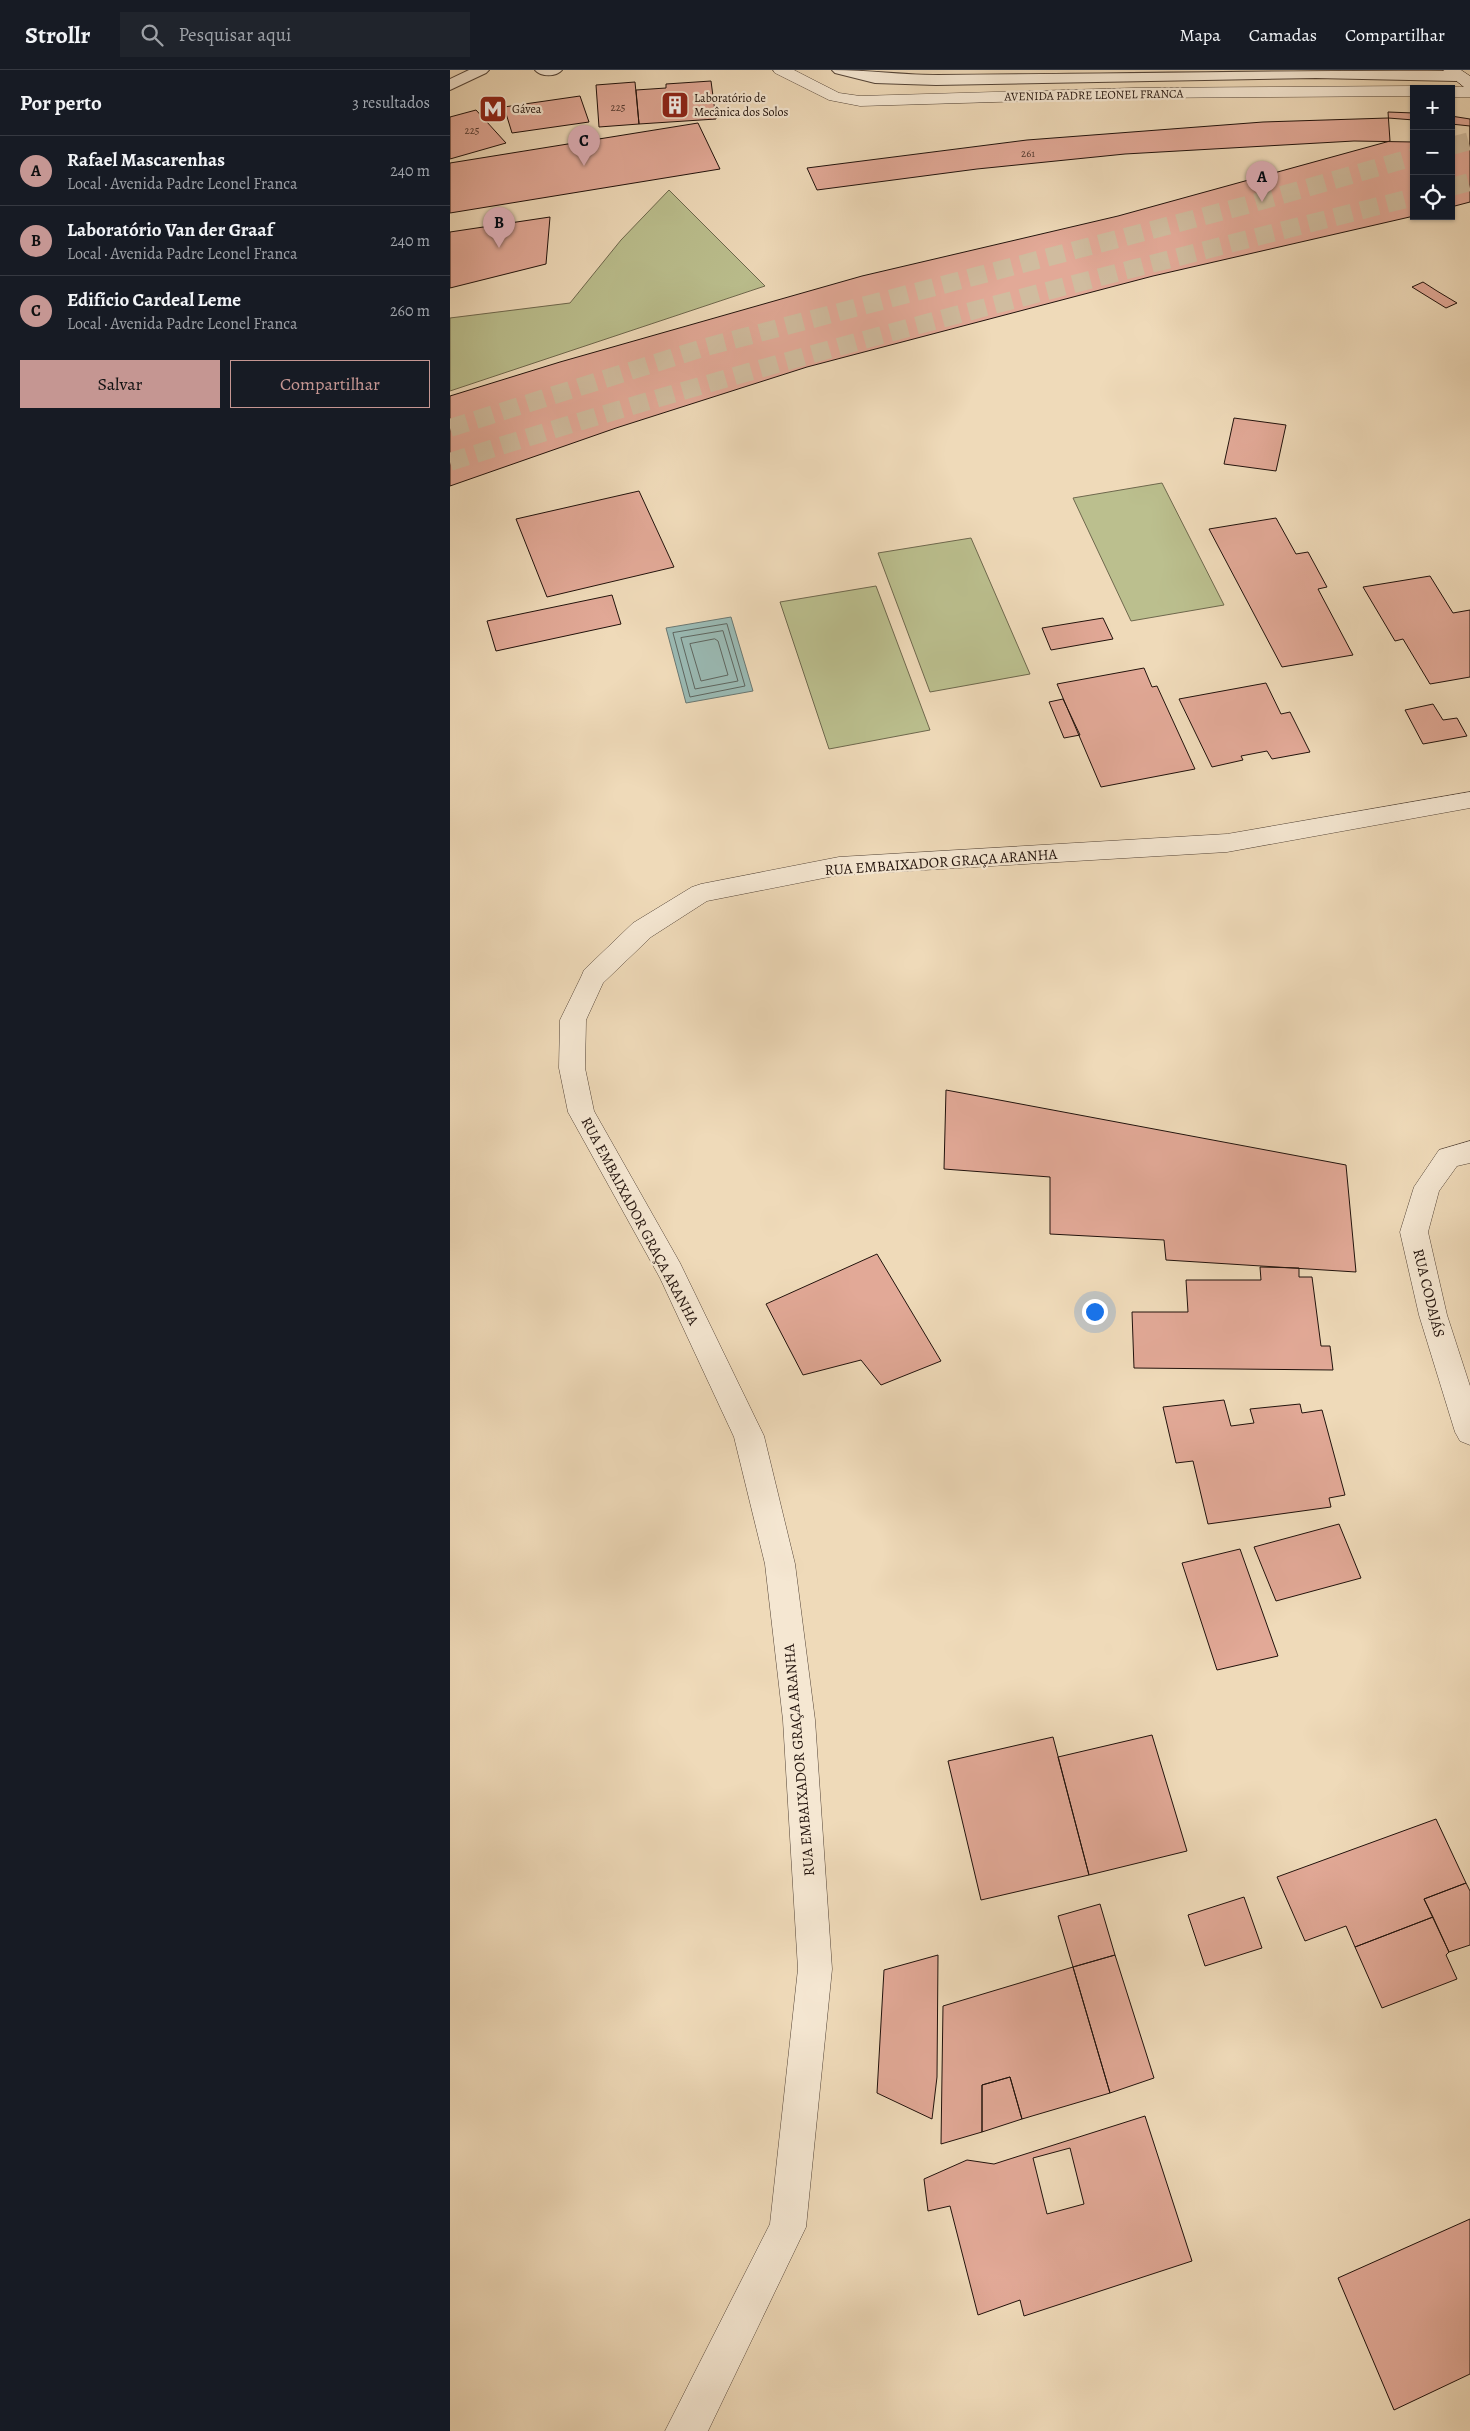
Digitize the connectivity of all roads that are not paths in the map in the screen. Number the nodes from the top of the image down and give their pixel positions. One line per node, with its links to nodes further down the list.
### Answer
1 (481, 70): 7 (lane)
2 (543, 70): 3 (lane)
3 (554, 70)
4 (781, 70): 8 (street, AVENIDA PADRE LEONEL FRANCA)
5 (840, 70): 6 (lane)
6 (1459, 76)
7 (450, 85)
8 (1410, 91)
9 (1455, 92): 10 (street)
10 (1470, 92)
11 (1470, 800): 14 (street, RUA EMBAIXADOR GRAÇA ARANHA)
12 (1459, 1155): 13 (street, RUA CODAJÁS)
13 (1470, 1432)
14 (684, 2431)

